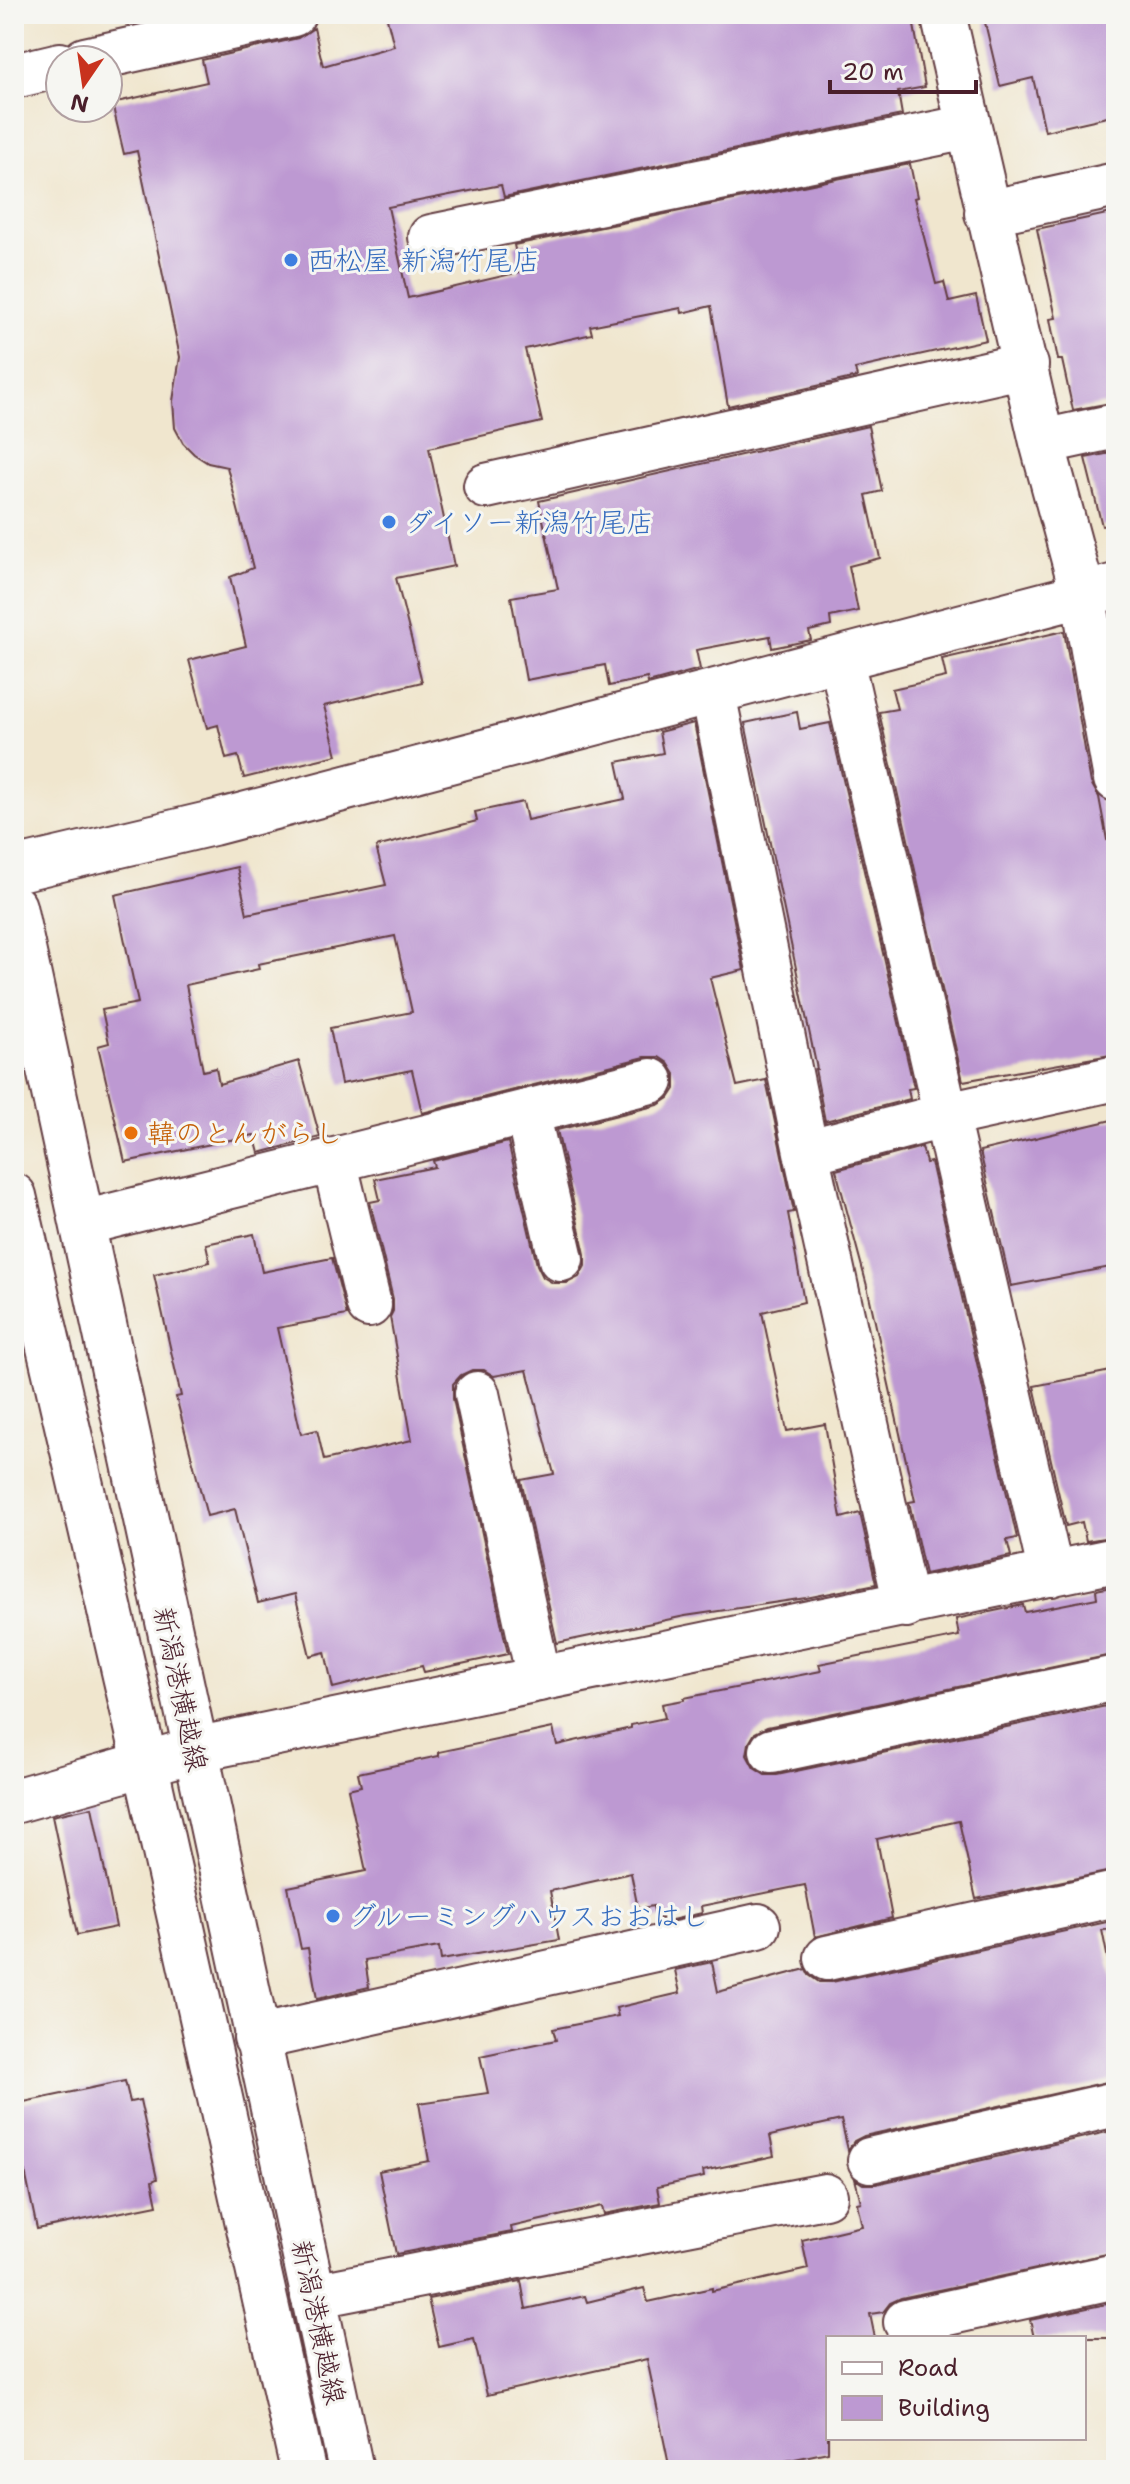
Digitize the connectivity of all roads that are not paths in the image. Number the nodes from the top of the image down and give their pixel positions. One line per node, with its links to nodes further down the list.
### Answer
1 (293, 14): 3 (street)
2 (943, 14): 6 (street)
3 (124, 51)
4 (44, 69): 5 (street)
5 (14, 76)
6 (968, 127): 8 (street); 9 (street)
7 (1116, 185): 8 (street)
8 (987, 213): 10 (street)
9 (431, 237)
10 (1026, 365): 12 (street); 13 (street)
11 (1116, 426): 12 (street)
12 (1042, 442): 14 (street)
13 (486, 486)
14 (1100, 590): 15 (street); 17 (street)
15 (841, 659): 16 (street); 23 (street)
16 (713, 693): 18 (street); 24 (street)
17 (1116, 779)
18 (14, 870)
19 (14, 907): 27 (street, 新潟港横越線)
20 (1116, 1078): 23 (street)
21 (651, 1081): 22 (street)
22 (527, 1112): 25 (street); 28 (street)
23 (947, 1115): 24 (street); 32 (street)
24 (806, 1152): 33 (street)
25 (334, 1160): 27 (street); 29 (street)
26 (14, 1196): 38 (street, 新潟港横越線)
27 (83, 1223): 36 (street, 新潟港横越線)
28 (561, 1259)
29 (369, 1305)
30 (477, 1394): 35 (street)
31 (1116, 1560): 32 (street)
32 (1051, 1574): 33 (street)
33 (906, 1605): 35 (street)
34 (1116, 1678): 37 (street)
35 (539, 1679): 36 (street)
36 (194, 1750): 38 (street); 43 (street, 新潟港横越線)
37 (772, 1751)
38 (145, 1762): 39 (street); 50 (street, 新潟港横越線)
39 (14, 1801)
40 (1116, 1894): 42 (street)
41 (758, 1926): 43 (street)
42 (827, 1958)
43 (256, 2038): 48 (street, 新潟港横越線)
44 (1116, 2104): 45 (street)
45 (870, 2160)
46 (825, 2196): 48 (street)
47 (1116, 2276): 49 (street)
48 (313, 2296): 51 (street, 新潟港横越線)
49 (906, 2322)
50 (303, 2470)
51 (351, 2470)

